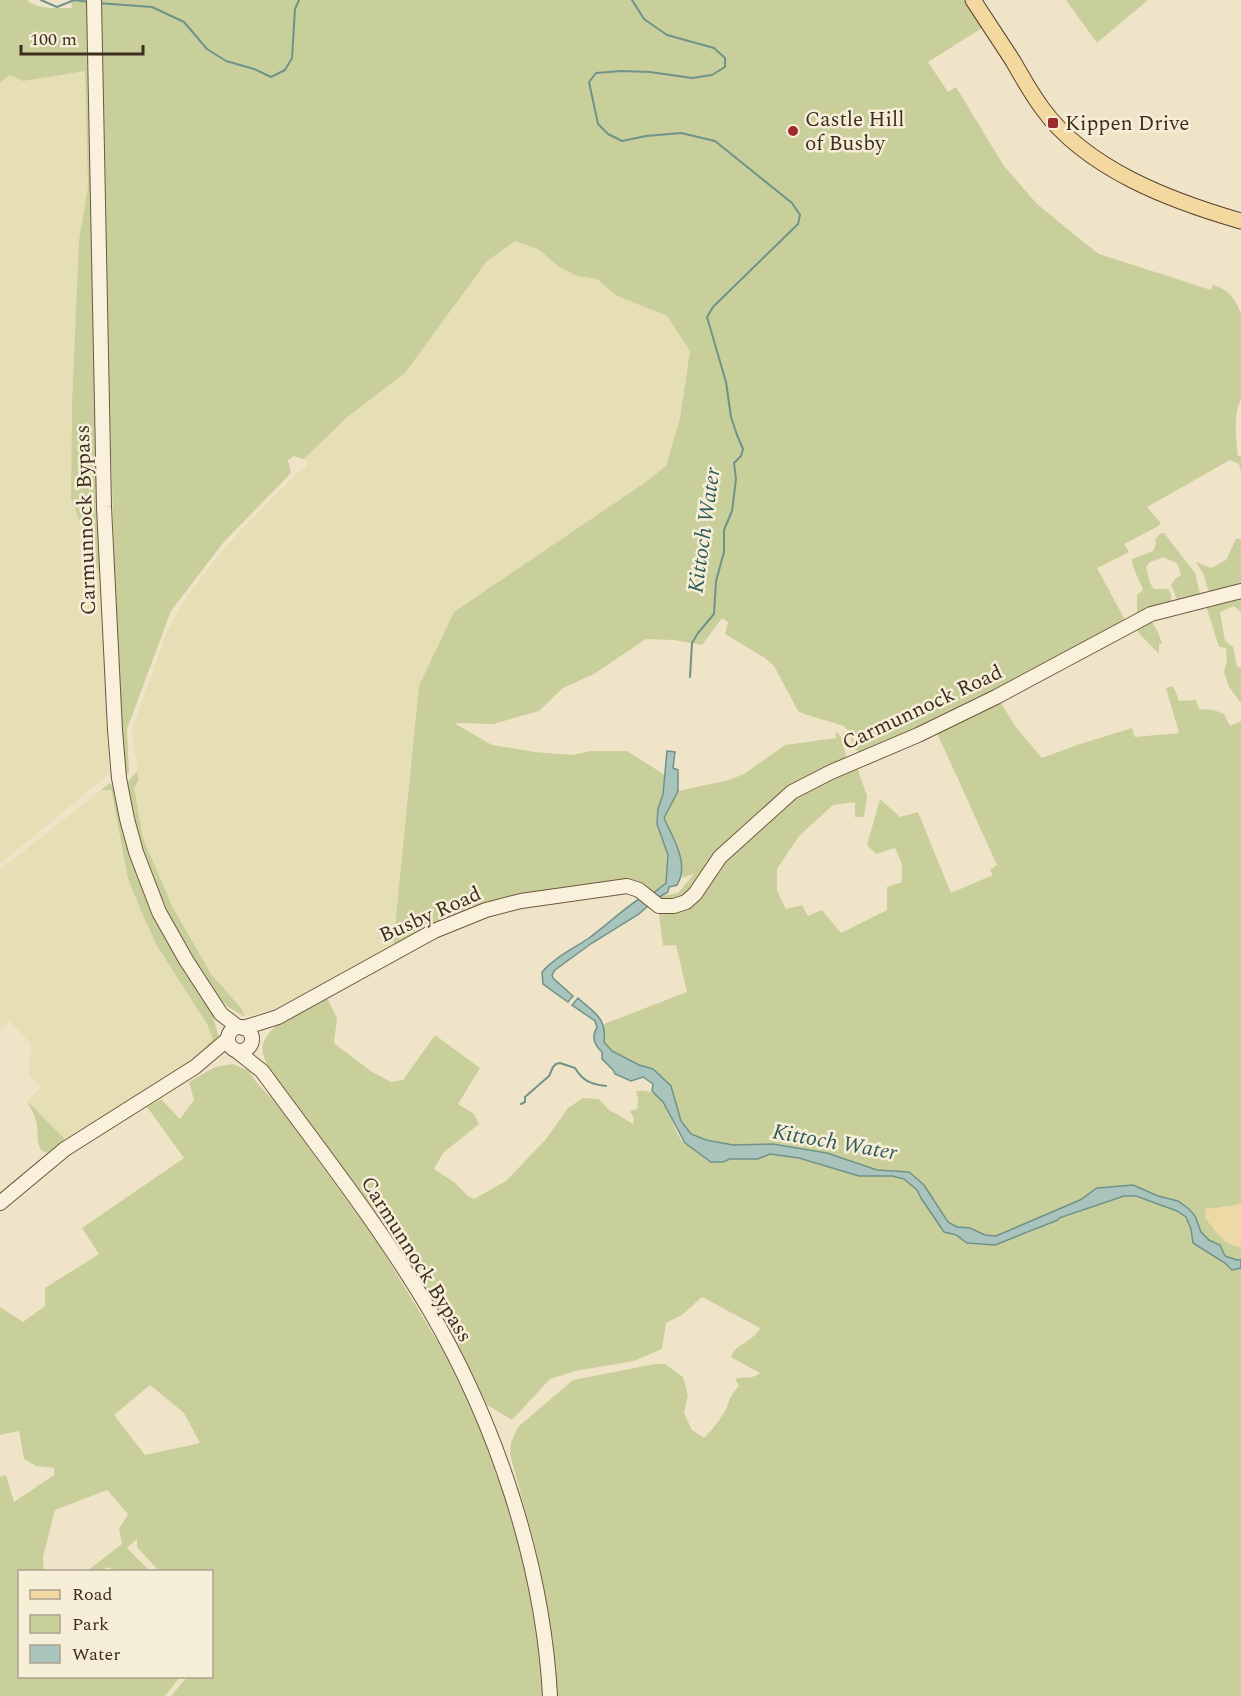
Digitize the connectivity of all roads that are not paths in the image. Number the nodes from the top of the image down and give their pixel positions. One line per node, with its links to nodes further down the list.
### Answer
1 (94, 0): 6 (main road, Carmunnock Bypass)
2 (973, 0): 3 (main road)
3 (1241, 221)
4 (1241, 591): 5 (main road, Carmunnock Road)
5 (650, 899): 7 (main road, Busby Road)
6 (221, 1014): 8 (main road, Carmunnock Bypass); 9 (main road, Carmunnock Bypass)
7 (278, 1017): 8 (main road, Busby Road); 10 (main road, Busby Road)
8 (241, 1027): 9 (main road); 10 (main road)
9 (228, 1039): 11 (main road); 12 (main road)
10 (251, 1043): 11 (main road); 13 (main road, Carmunnock Bypass)
11 (238, 1052): 12 (main road); 13 (main road, Carmunnock Bypass)
12 (195, 1067): 14 (main road)
13 (262, 1071): 15 (main road, Carmunnock Bypass)
14 (0, 1203)
15 (550, 1696)

